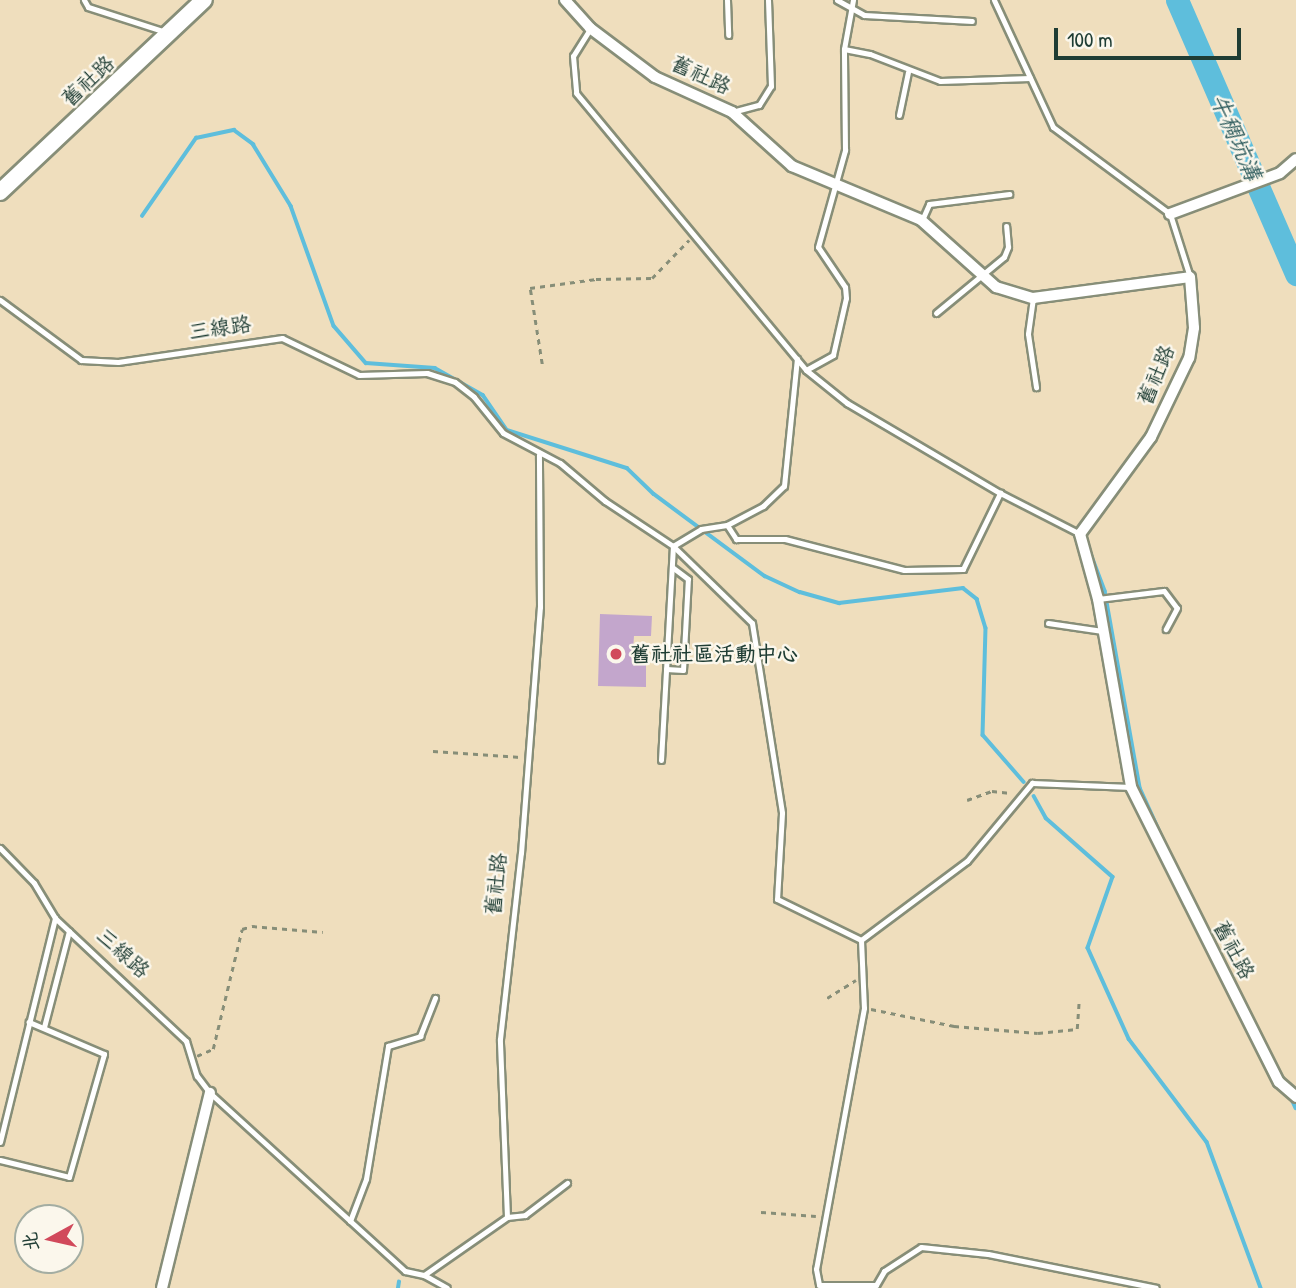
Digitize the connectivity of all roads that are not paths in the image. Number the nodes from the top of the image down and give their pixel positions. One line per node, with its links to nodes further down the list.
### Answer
1 (83, 0): 12 (lane)
2 (204, 0): 12 (street, 舊社路)
3 (565, 0): 11 (street, 舊社路)
4 (727, 0): 13 (lane)
5 (768, 0): 17 (lane)
6 (837, 0): 9 (lane)
7 (853, 0): 9 (lane)
8 (995, 0): 16 (lane)
9 (850, 7): 10 (lane); 14 (lane)
10 (972, 21)
11 (590, 28): 17 (street, 舊社路); 31 (lane)
12 (169, 33): 21 (street, 舊社路)
13 (727, 35)
14 (844, 49): 15 (lane); 20 (lane)
15 (908, 72): 16 (lane); 18 (lane)
16 (1030, 78): 23 (lane)
17 (732, 113): 20 (street, 舊社路)
18 (899, 115)
19 (1296, 159): 23 (street)
20 (838, 182): 24 (street, 舊社路); 32 (lane)
21 (0, 192)
22 (1009, 194): 24 (lane)
23 (1170, 214): 27 (lane)
24 (921, 220): 26 (street, 舊社路)
25 (1006, 226): 26 (lane)
26 (979, 274): 28 (street, 舊社路); 30 (lane)
27 (1190, 277): 28 (street, 舊社路); 37 (street, 舊社路)
28 (1033, 298): 33 (lane)
29 (0, 300): 34 (lane, 三線路)
30 (936, 313)
31 (797, 359): 32 (lane); 36 (lane)
32 (806, 370): 35 (lane)
33 (1037, 387)
34 (539, 455): 38 (lane); 59 (lane, 舊社路)
35 (1000, 494): 36 (lane); 37 (lane)
36 (727, 526): 38 (lane)
37 (1080, 534): 40 (street, 舊社路)
38 (673, 546): 39 (lane); 50 (lane)
39 (672, 567): 44 (lane); 44 (lane)
40 (1098, 599): 42 (lane); 43 (street, 舊社路)
41 (1048, 623): 43 (lane)
42 (1166, 629)
43 (1102, 631): 46 (street, 舊社路)
44 (666, 669): 45 (lane)
45 (661, 760)
46 (1131, 787): 50 (lane); 55 (street, 舊社路)
47 (0, 848): 48 (lane, 三線路)
48 (54, 918): 49 (lane, 三線路); 52 (lane)
49 (69, 931): 53 (lane); 54 (lane, 三線路)
50 (861, 940): 64 (lane)
51 (435, 998): 60 (lane)
52 (29, 1022): 53 (lane); 56 (lane)
53 (44, 1027): 57 (lane)
54 (210, 1093): 60 (lane, 三線路); 62 (street)
55 (1296, 1097)
56 (0, 1142)
57 (0, 1160)
58 (568, 1183): 59 (lane)
59 (507, 1217): 61 (lane)
60 (350, 1221): 61 (lane, 三線路)
61 (424, 1275): 63 (lane, 三線路)
62 (162, 1288)
63 (447, 1288)
64 (1156, 1288)

